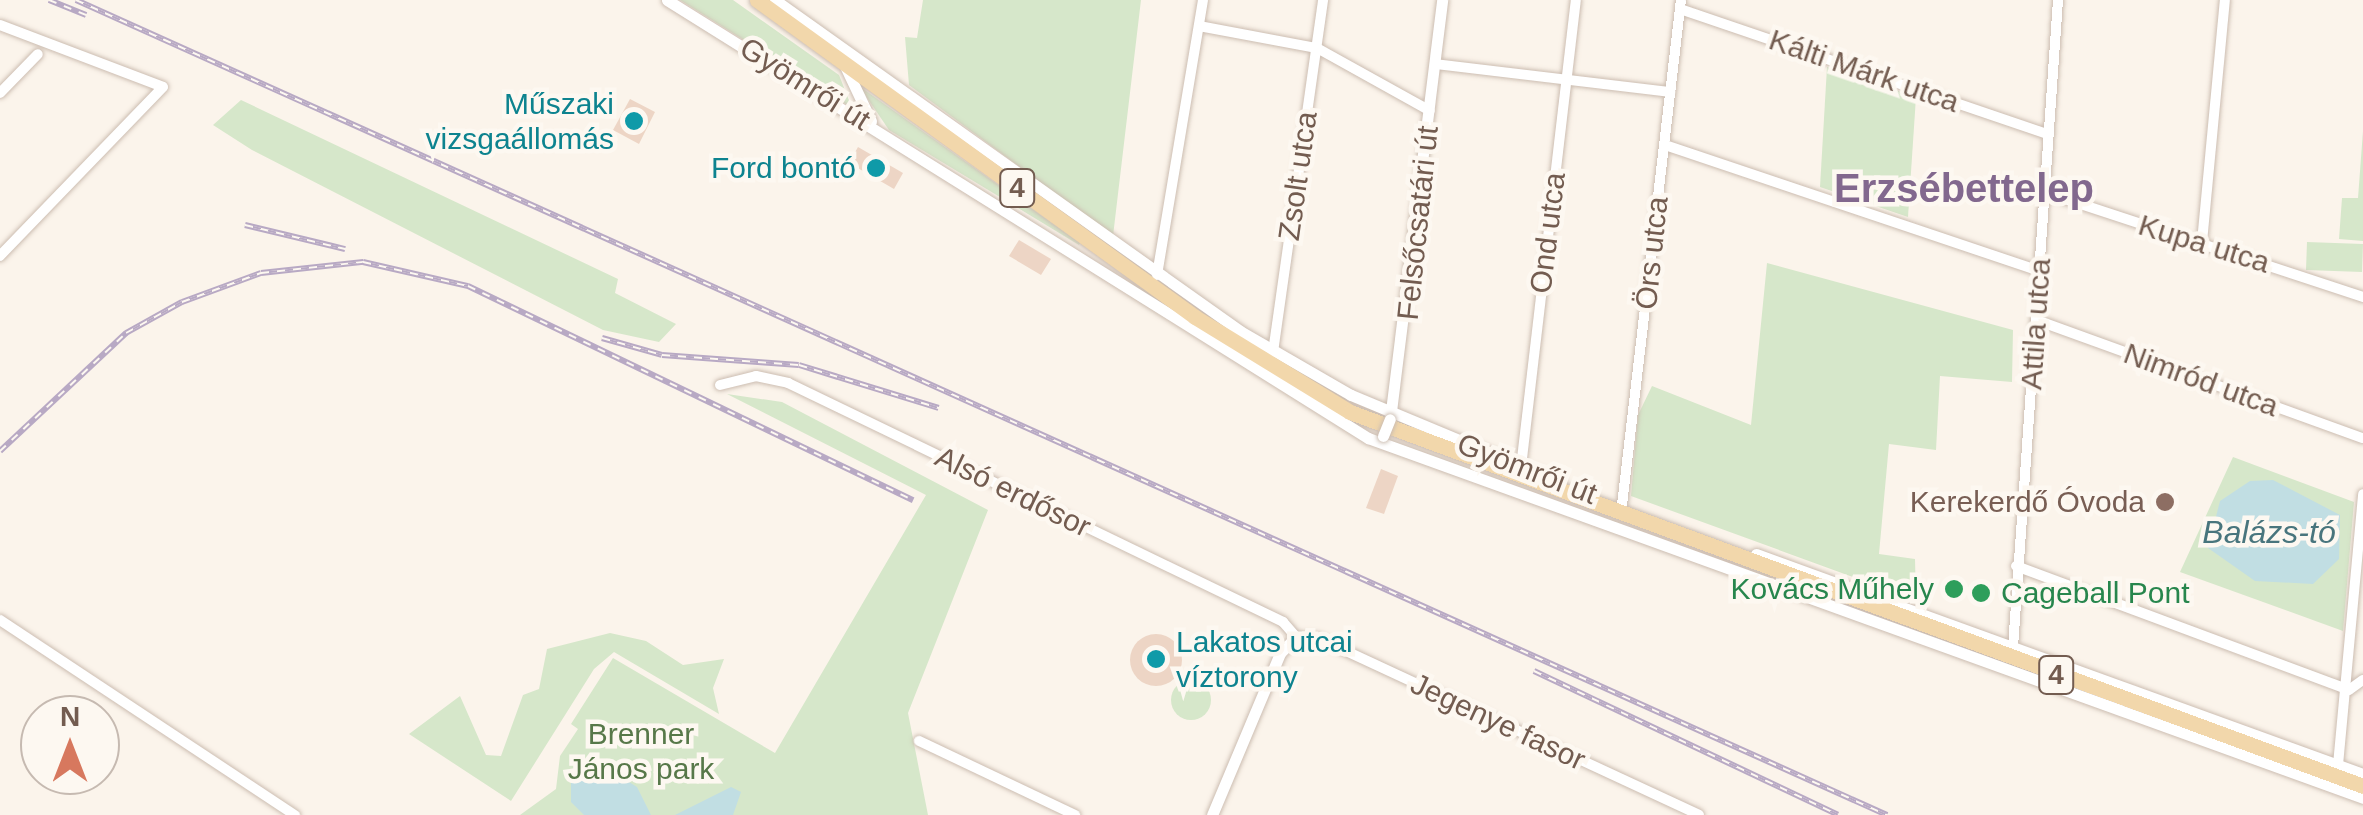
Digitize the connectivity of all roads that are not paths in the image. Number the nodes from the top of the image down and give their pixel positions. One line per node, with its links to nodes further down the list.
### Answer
1 (667, 0): 22 (street, Gyömrői út)
2 (756, 0): 15 (main road, 4)
3 (775, 0): 28 (street, Gyömrői út)
4 (1203, 0): 12 (street)
5 (1323, 0): 13 (street, Zsolt utca)
6 (1442, 0): 16 (street, Felsőcsatári út)
7 (1576, 0): 17 (street, Ond utca)
8 (2058, 0): 21 (street, Attila utca)
9 (2225, 0): 25 (street)
10 (1680, 4): 18 (street, Örs utca); 21 (street, Kálti Márk utca)
11 (0, 25): 26 (street)
12 (1200, 26): 13 (street); 28 (street)
13 (1316, 48): 20 (street); 31 (street, Zsolt utca)
14 (38, 54): 19 (street)
15 (840, 58): 22 (street, Gyömrői út); 49 (main road, 4)
16 (1435, 64): 17 (street); 20 (street, Felsőcsatári út)
17 (1566, 78): 18 (street); 36 (street, Ond utca)
18 (1670, 92): 23 (street, Örs utca)
19 (0, 93)
20 (1430, 111): 33 (street, Felsőcsatári út)
21 (2048, 134): 24 (street, Attila utca)
22 (892, 137): 35 (street, Gyömrői út)
23 (1665, 144): 27 (street); 38 (street, Örs utca)
24 (2044, 192): 25 (street, Kupa utca); 27 (street, Attila utca)
25 (2202, 242): 29 (street, Kupa utca)
26 (0, 256)
27 (2040, 271): 30 (street, Attila utca)
28 (1157, 276): 31 (street, Gyömrői út)
29 (2363, 297)
30 (2039, 322): 34 (street, Nimród utca); 40 (street, Attila utca)
31 (1274, 352): 33 (street, Gyömrői út)
32 (720, 386): 42 (street, Alsó erdősor)
33 (1392, 416): 35 (street, Felsőcsatári út, bridge); 36 (street, Gyömrői út)
34 (2363, 438)
35 (1381, 440): 50 (street, Gyömrői út)
36 (1521, 467): 38 (street, Gyömrői út)
37 (2363, 494): 39 (street)
38 (1622, 506): 43 (street, Gyömrői út)
39 (2360, 564): 45 (street)
40 (2016, 566): 43 (street, Attila utca); 45 (street)
41 (0, 620): 51 (street)
42 (1296, 637): 53 (street); 54 (street, Jegenye fasor)
43 (2012, 647): 47 (street, Gyömrői út)
44 (2363, 680): 45 (street)
45 (2349, 690): 47 (street)
46 (919, 742): 52 (street)
47 (2338, 765): 48 (street, Gyömrői út)
48 (2363, 774)
49 (2363, 786)
50 (2363, 798)
51 (295, 815)
52 (1075, 815)
53 (1212, 815)
54 (1699, 815)

